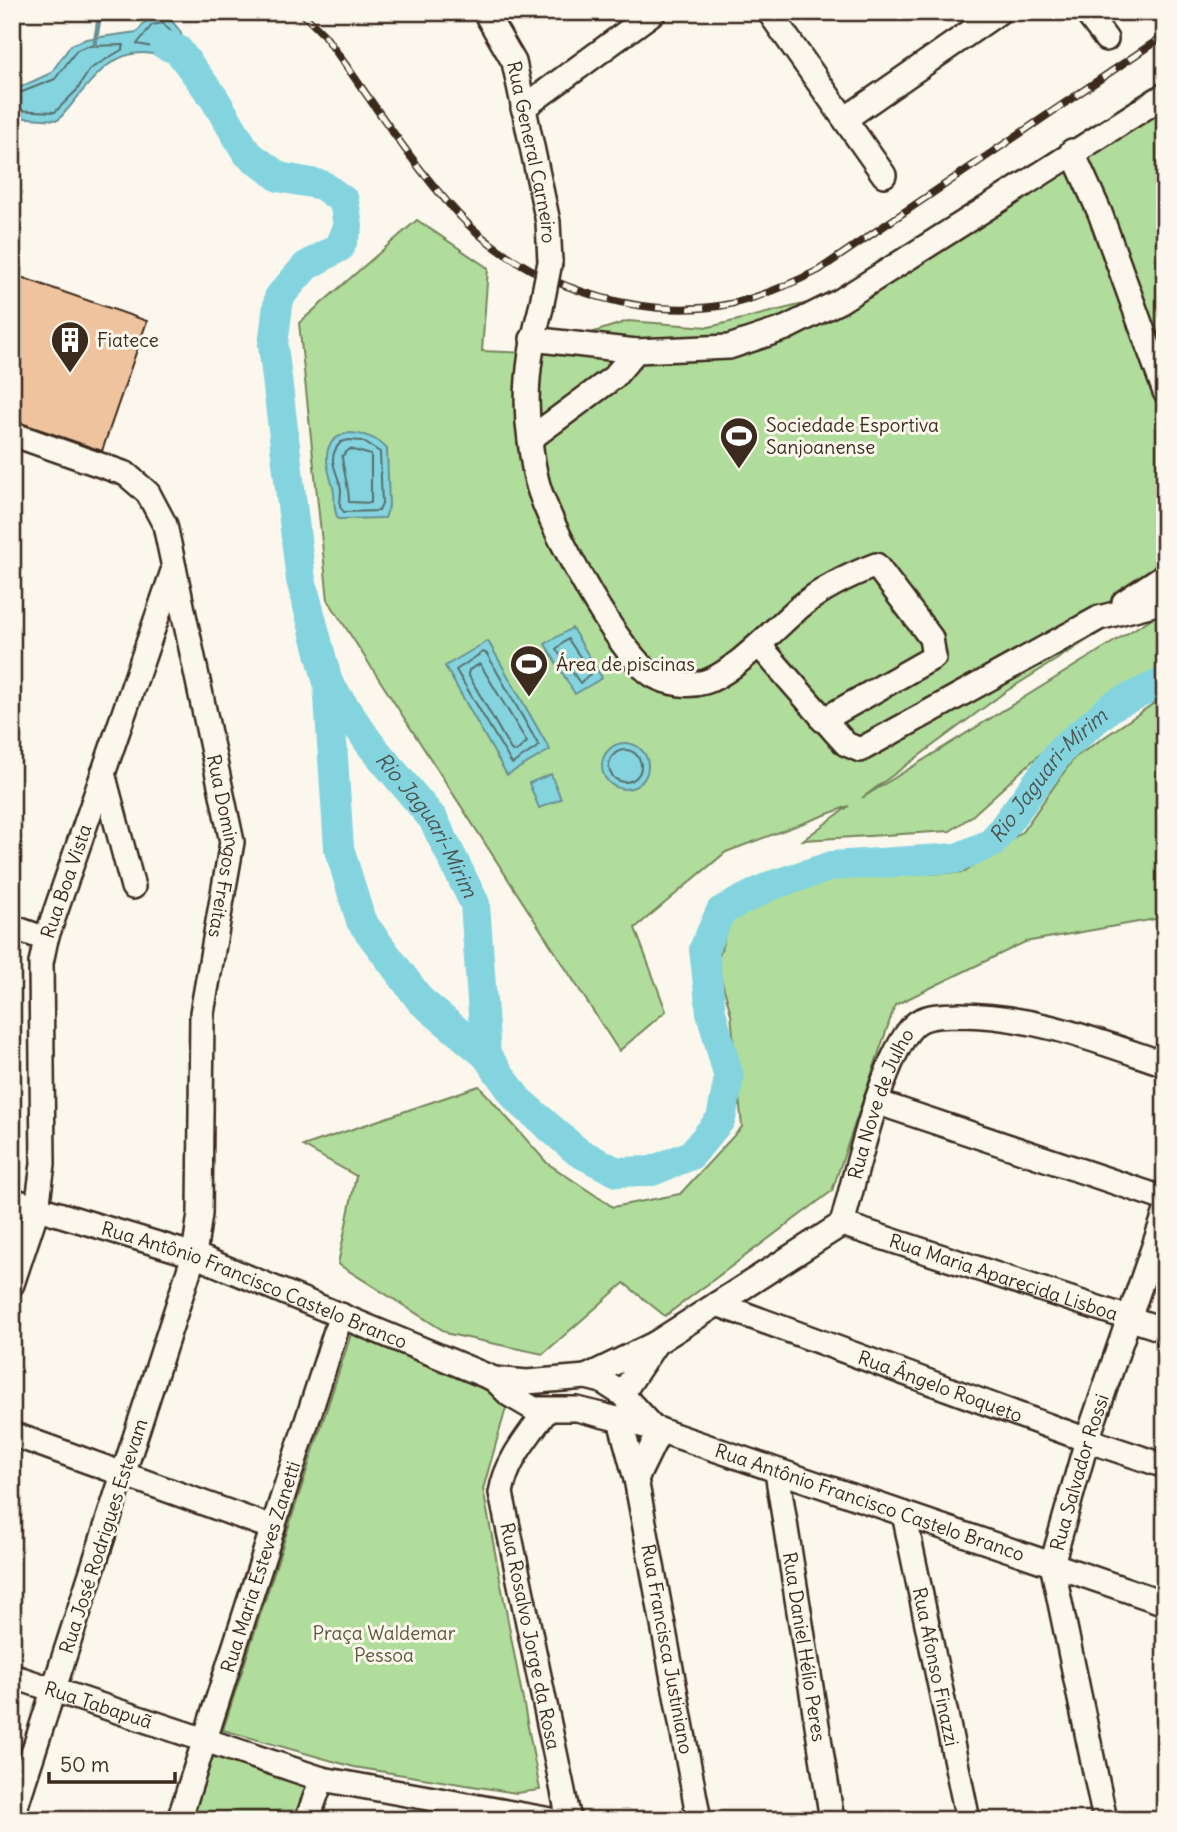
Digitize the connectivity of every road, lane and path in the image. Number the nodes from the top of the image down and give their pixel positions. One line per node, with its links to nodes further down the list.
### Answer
1 (485, 12): 8 (street, Rua General Carneiro)
2 (653, 12): 8 (street)
3 (769, 12): 9 (street)
4 (999, 12): 9 (street)
5 (1086, 12): 6 (street)
6 (1106, 39)
7 (1165, 94): 10 (street)
8 (523, 108): 12 (street, Rua General Carneiro, bridge)
9 (845, 119): 11 (street)
10 (1072, 151): 13 (street); 14 (street)
11 (884, 174)
12 (532, 339): 13 (street); 16 (street, Rua General Carneiro)
13 (636, 351): 16 (street)
14 (1165, 392)
15 (12, 435): 17 (street, Rua Domingos Freitas)
16 (530, 439): 21 (street, Rua General Carneiro)
17 (174, 568): 23 (street, Rua Boa Vista); 34 (street, Rua Domingos Freitas)
18 (1165, 575): 20 (street)
19 (1165, 601): 20 (street)
20 (1099, 618): 22 (street)
21 (760, 645): 22 (street); 22 (street, Rua General Carneiro)
22 (823, 720)
23 (103, 773): 24 (street); 26 (street, Rua Boa Vista)
24 (133, 887)
25 (12, 927): 26 (street)
26 (46, 939): 31 (street, Rua Boa Vista)
27 (1165, 1064): 28 (street, Rua Nove de Julho)
28 (876, 1102): 29 (street); 33 (street, Rua Nove de Julho)
29 (1165, 1199)
30 (12, 1200): 31 (street, Rua Antônio Francisco Castelo Branco)
31 (37, 1209): 34 (street, Rua Antônio Francisco Castelo Branco); 35 (street, Rua Boa Vista)
32 (1165, 1214): 38 (street, Rua Salvador Rossi)
33 (842, 1224): 36 (street); 38 (street, Rua Maria Aparecida Lisboa)
34 (194, 1255): 37 (street, Rua Antônio Francisco Castelo Branco); 53 (street, Rua José Rodrigues Estevam)
35 (12, 1284)
36 (718, 1304): 40 (street); 49 (street, Rua Ângelo Roqueto)
37 (341, 1315): 42 (street, Rua Antônio Francisco Castelo Branco); 56 (street, Rua Maria Esteves Zanetti)
38 (1129, 1318): 39 (street, Rua Maria Aparecida Lisboa); 49 (street, Rua Salvador Rossi)
39 (1165, 1330)
40 (656, 1343): 41 (street); 43 (street)
41 (586, 1377): 42 (street, Rua Antônio Francisco Castelo Branco); 43 (street, Rua Antônio Francisco Castelo Branco)
42 (494, 1379): 44 (street, Rua Antônio Francisco Castelo Branco)
43 (622, 1394): 47 (street, Rua Antônio Francisco Castelo Branco)
44 (523, 1404): 45 (street, Rua Antônio Francisco Castelo Branco); 50 (street, Rua Rosalvo Jorge da Rosa)
45 (547, 1410): 46 (street, Rua Antônio Francisco Castelo Branco); 50 (street, Rua Rosalvo Jorge da Rosa)
46 (620, 1420): 47 (street, Rua Antônio Francisco Castelo Branco); 54 (street, Rua Francisca Justiniano)
47 (657, 1429): 52 (street, Rua Antônio Francisco Castelo Branco); 54 (street)
48 (12, 1434): 53 (street)
49 (1087, 1440): 51 (street, Rua Ângelo Roqueto); 57 (street, Rua Salvador Rossi)
50 (516, 1453): 68 (street, Rua Rosalvo Jorge da Rosa)
51 (1165, 1466)
52 (777, 1472): 55 (street, Rua Antônio Francisco Castelo Branco); 70 (street, Rua Daniel Hélio Peres)
53 (123, 1473): 56 (street); 60 (street, Rua José Rodrigues Estevam)
54 (636, 1479): 69 (street, Rua Francisca Justiniano)
55 (904, 1514): 57 (street, Rua Antônio Francisco Castelo Branco); 71 (street, Rua Afonso Finazzi)
56 (273, 1528): 61 (street, Rua Maria Esteves Zanetti)
57 (1052, 1564): 58 (street, Rua Antônio Francisco Castelo Branco); 72 (street, Rua Salvador Rossi)
58 (1165, 1603)
59 (12, 1676): 60 (street, Rua Tabapuã)
60 (54, 1690): 61 (street, Rua Tabapuã); 64 (street, Rua José Rodrigues Estevam)
61 (205, 1739): 62 (street, Rua Tabapuã); 65 (street, Rua Maria Esteves Zanetti)
62 (322, 1779): 63 (street, Rua Tabapuã); 66 (street)
63 (444, 1811): 67 (street, Rua Tabapuã)
64 (12, 1818)
65 (179, 1820)
66 (307, 1820)
67 (551, 1820)
68 (569, 1820)
69 (699, 1820)
70 (832, 1820)
71 (968, 1820)
72 (1105, 1820)

